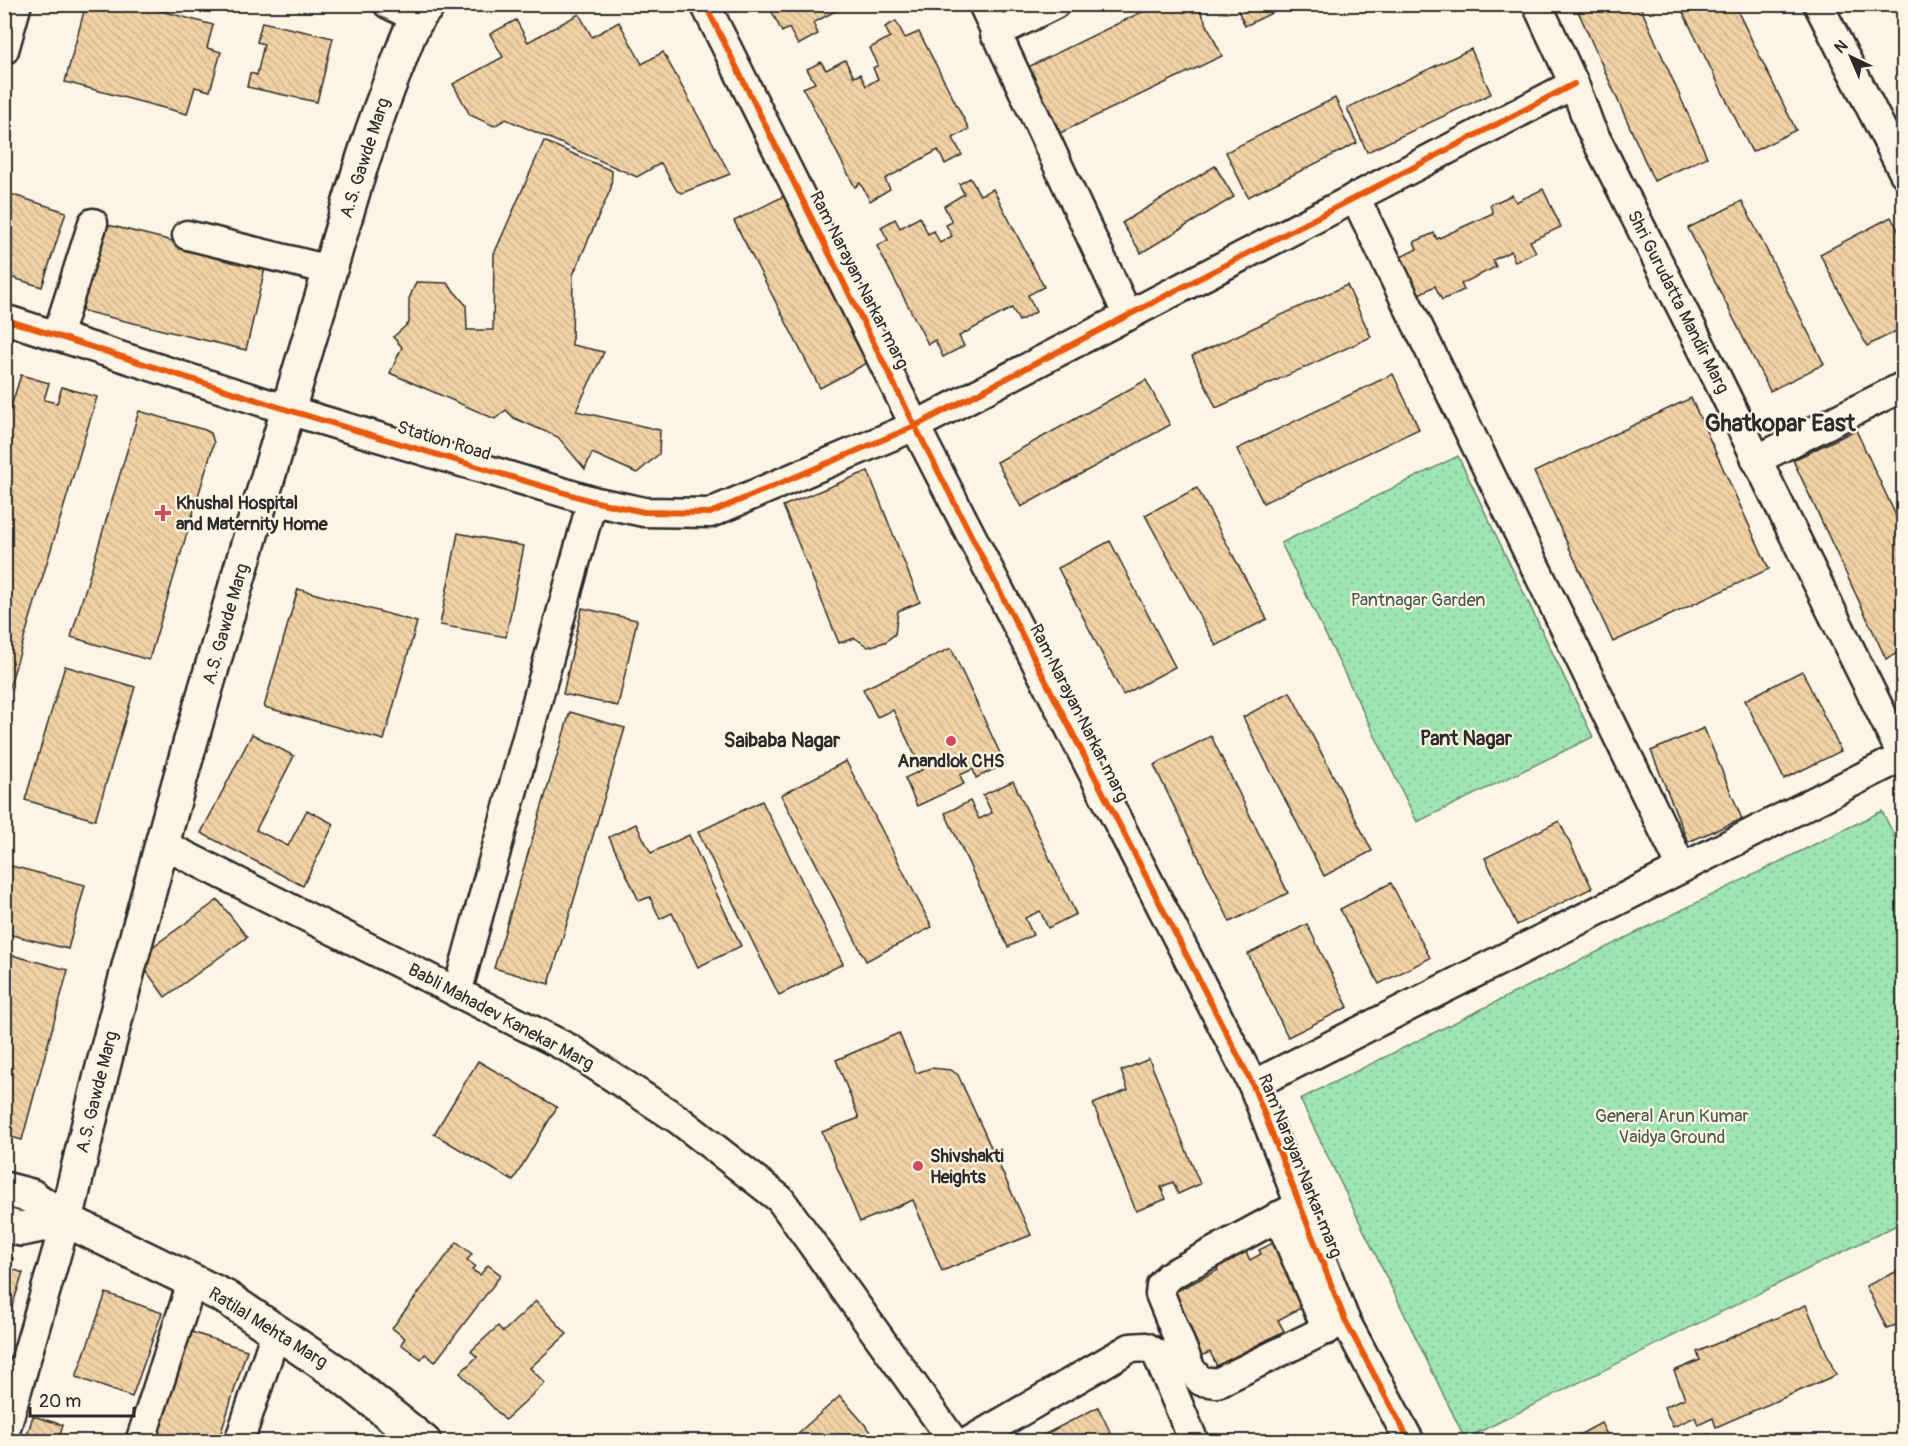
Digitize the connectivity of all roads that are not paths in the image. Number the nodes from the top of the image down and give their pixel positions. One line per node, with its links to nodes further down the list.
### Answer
1 (17, 4): 9 (street)
2 (705, 4): 21 (street, Ram Narayan Narkar marg)
3 (983, 4): 8 (street)
4 (1055, 4): 8 (street)
5 (1537, 4): 10 (street, Shri Gurudatta Mandir Marg)
6 (1818, 4): 11 (street)
7 (411, 9): 15 (street, A.S. Gawde Marg)
8 (995, 34): 16 (street)
9 (4, 51)
10 (1574, 84): 12 (street, Station Road); 22 (street, Shri Gurudatta Mandir Marg)
11 (1904, 173)
12 (1355, 197): 16 (street, Station Road); 26 (street)
13 (93, 223): 18 (street)
14 (188, 235): 15 (street)
15 (330, 270): 20 (street, A.S. Gawde Marg)
16 (1128, 316): 21 (street, Station Road)
17 (4, 319): 18 (street, Station Road)
18 (57, 336): 20 (street, Station Road)
19 (1904, 386): 22 (street)
20 (288, 410): 23 (street, Station Road); 25 (street, A.S. Gawde Marg)
21 (915, 426): 23 (street, Station Road); 28 (street, Ram Narayan Narkar marg)
22 (1756, 460): 24 (street, Shri Gurudatta Mandir Marg)
23 (592, 501): 27 (street)
24 (1903, 758): 26 (street)
25 (162, 844): 27 (street, Babli Mahadev Kanekar Marg); 31 (street, A.S. Gawde Marg)
26 (1682, 868): 28 (street)
27 (456, 993): 40 (street, Babli Mahadev Kanekar Marg)
28 (1253, 1085): 30 (street, Ram Narayan Narkar marg)
29 (4, 1189): 31 (street, Ratilal Mehta Marg)
30 (1289, 1210): 34 (street, Ram Narayan Narkar marg); 34 (street)
31 (66, 1220): 32 (street); 33 (street, Ratilal Mehta Marg); 36 (street)
32 (4, 1225)
33 (192, 1282): 35 (street, Ratilal Mehta Marg); 37 (street)
34 (1336, 1325): 43 (street, Ram Narayan Narkar marg)
35 (276, 1332): 38 (street); 39 (street, Ratilal Mehta Marg)
36 (4, 1435)
37 (140, 1442)
38 (239, 1442)
39 (424, 1442)
40 (954, 1442)
41 (968, 1442): 42 (street)
42 (1194, 1442)
43 (1410, 1442)

